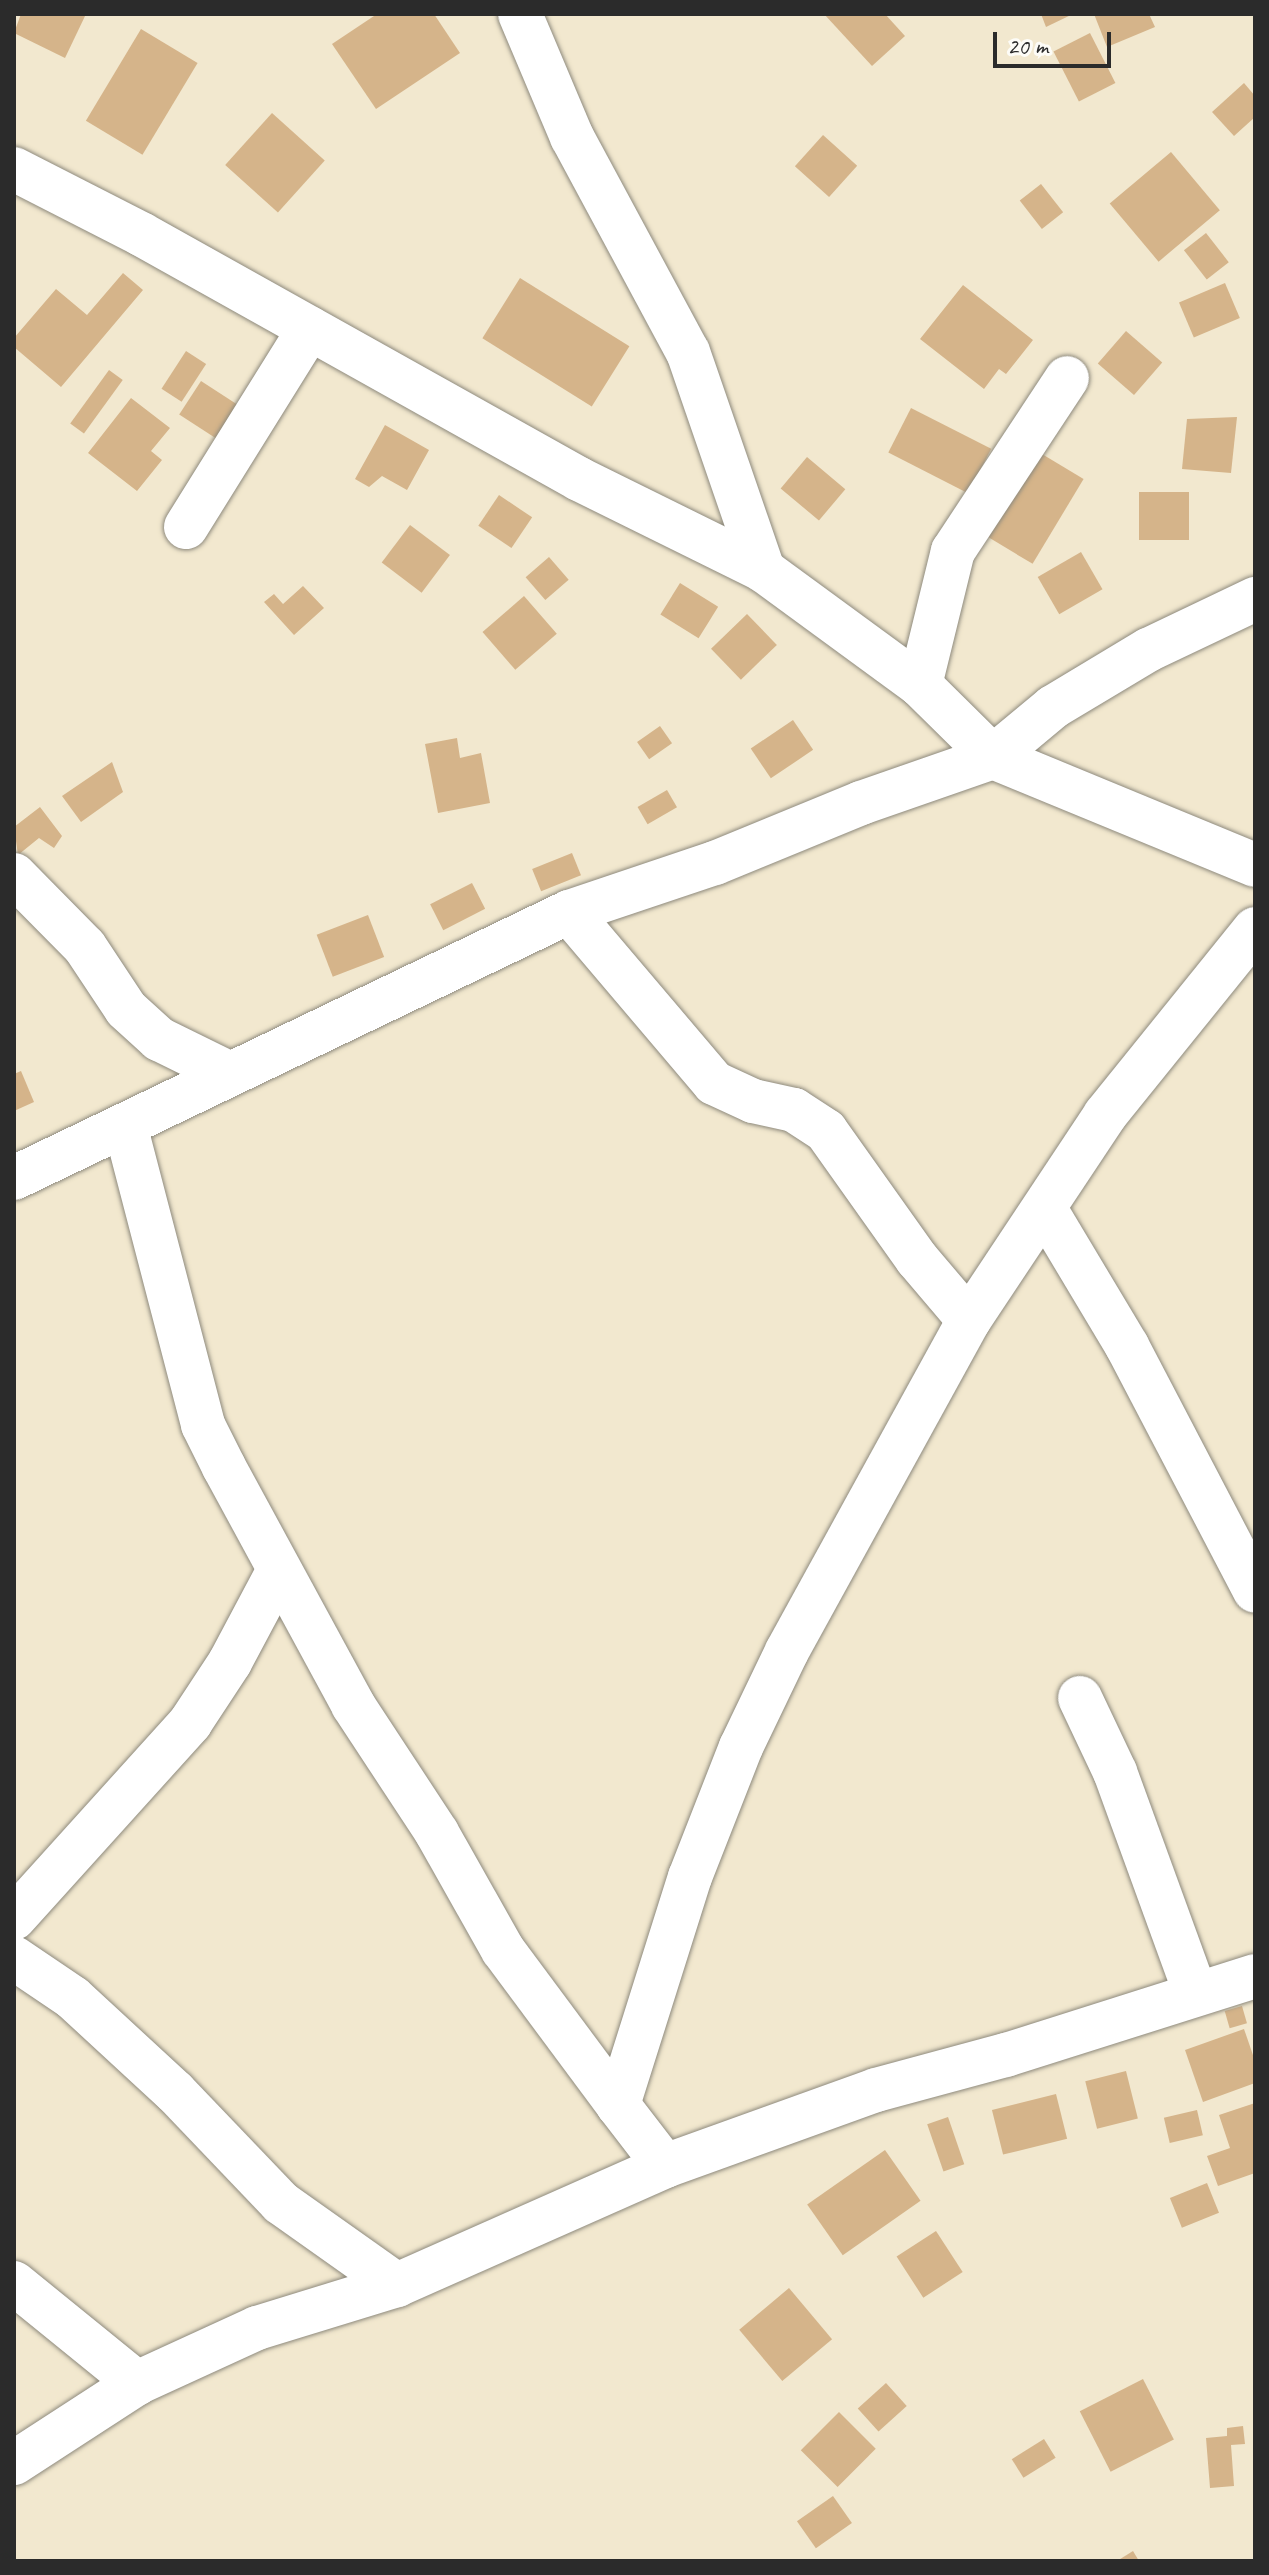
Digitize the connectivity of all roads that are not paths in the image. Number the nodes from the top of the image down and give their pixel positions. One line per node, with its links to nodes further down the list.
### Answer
1 (520, 14): 6 (street)
2 (14, 169): 3 (street)
3 (310, 328): 5 (street); 6 (street)
4 (1067, 378): 8 (street)
5 (186, 527)
6 (763, 570): 8 (street)
7 (1255, 599): 9 (street)
8 (920, 685): 9 (street)
9 (993, 757): 10 (street); 12 (street)
10 (1255, 865)
11 (14, 875): 14 (street)
12 (569, 912): 14 (street); 18 (street)
13 (1255, 929): 17 (street)
14 (230, 1074): 15 (street)
15 (125, 1125): 16 (street); 19 (street)
16 (14, 1178)
17 (1045, 1209): 18 (street); 20 (street)
18 (969, 1320): 26 (street)
19 (279, 1570): 22 (street); 26 (street)
20 (1255, 1591)
21 (1080, 1698): 25 (street)
22 (14, 1918)
23 (14, 1958): 29 (street)
24 (1255, 1976): 25 (street)
25 (1196, 1994): 27 (street)
26 (618, 2105): 27 (street)
27 (665, 2166): 29 (street)
28 (14, 2283): 30 (street)
29 (397, 2285): 30 (street)
30 (137, 2383): 31 (street)
31 (14, 2463)

